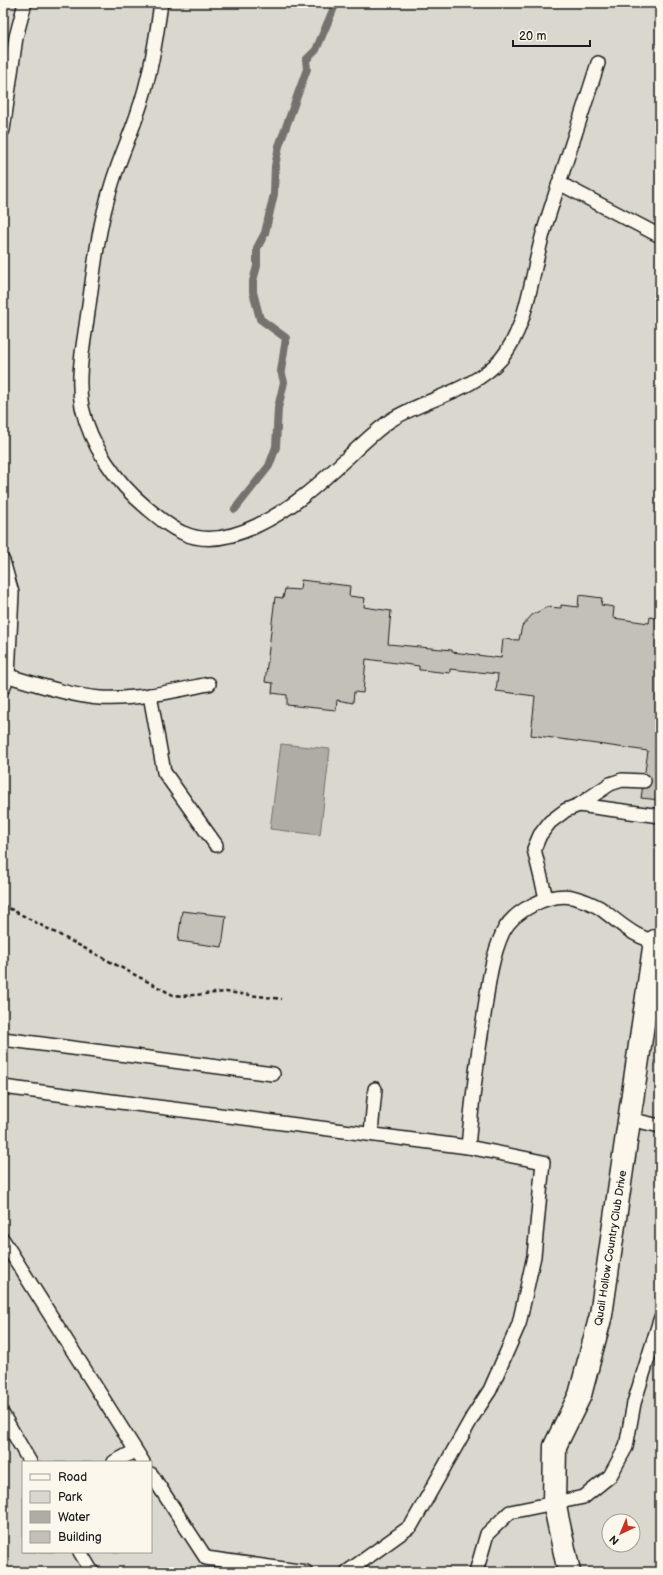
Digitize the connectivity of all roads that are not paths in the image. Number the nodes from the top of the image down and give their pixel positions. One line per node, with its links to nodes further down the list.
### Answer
1 (25, 3): 4 (lane)
2 (161, 3): 6 (lane)
3 (598, 63): 6 (lane)
4 (5, 102): 5 (lane)
5 (3, 130)
6 (560, 183): 7 (lane)
7 (660, 236)
8 (3, 561): 9 (lane)
9 (6, 682): 11 (lane)
10 (209, 684): 11 (lane)
11 (150, 695): 15 (lane)
12 (644, 781): 13 (lane)
13 (579, 805): 14 (lane); 16 (lane)
14 (660, 816)
15 (216, 845)
16 (546, 898): 17 (lane); 25 (lane)
17 (657, 940): 22 (street, Quail Hollow Country Club Drive)
18 (3, 1039): 19 (lane)
19 (273, 1074)
20 (3, 1087): 24 (lane)
21 (374, 1089): 24 (lane)
22 (629, 1118): 23 (lane); 34 (street, Quail Hollow Country Club Drive)
23 (660, 1126)
24 (371, 1133): 25 (lane)
25 (468, 1147): 38 (lane)
26 (3, 1240): 29 (lane)
27 (660, 1320): 34 (lane)
28 (3, 1415): 30 (lane)
29 (135, 1451): 31 (lane); 32 (lane)
30 (29, 1461)
31 (116, 1461)
32 (142, 1461)
33 (152, 1476): 37 (lane)
34 (554, 1502): 39 (lane); 40 (street, Quail Hollow Country Club Drive)
35 (81, 1553): 36 (lane)
36 (92, 1572)
37 (306, 1572)
38 (347, 1572)
39 (476, 1572)
40 (568, 1572)

